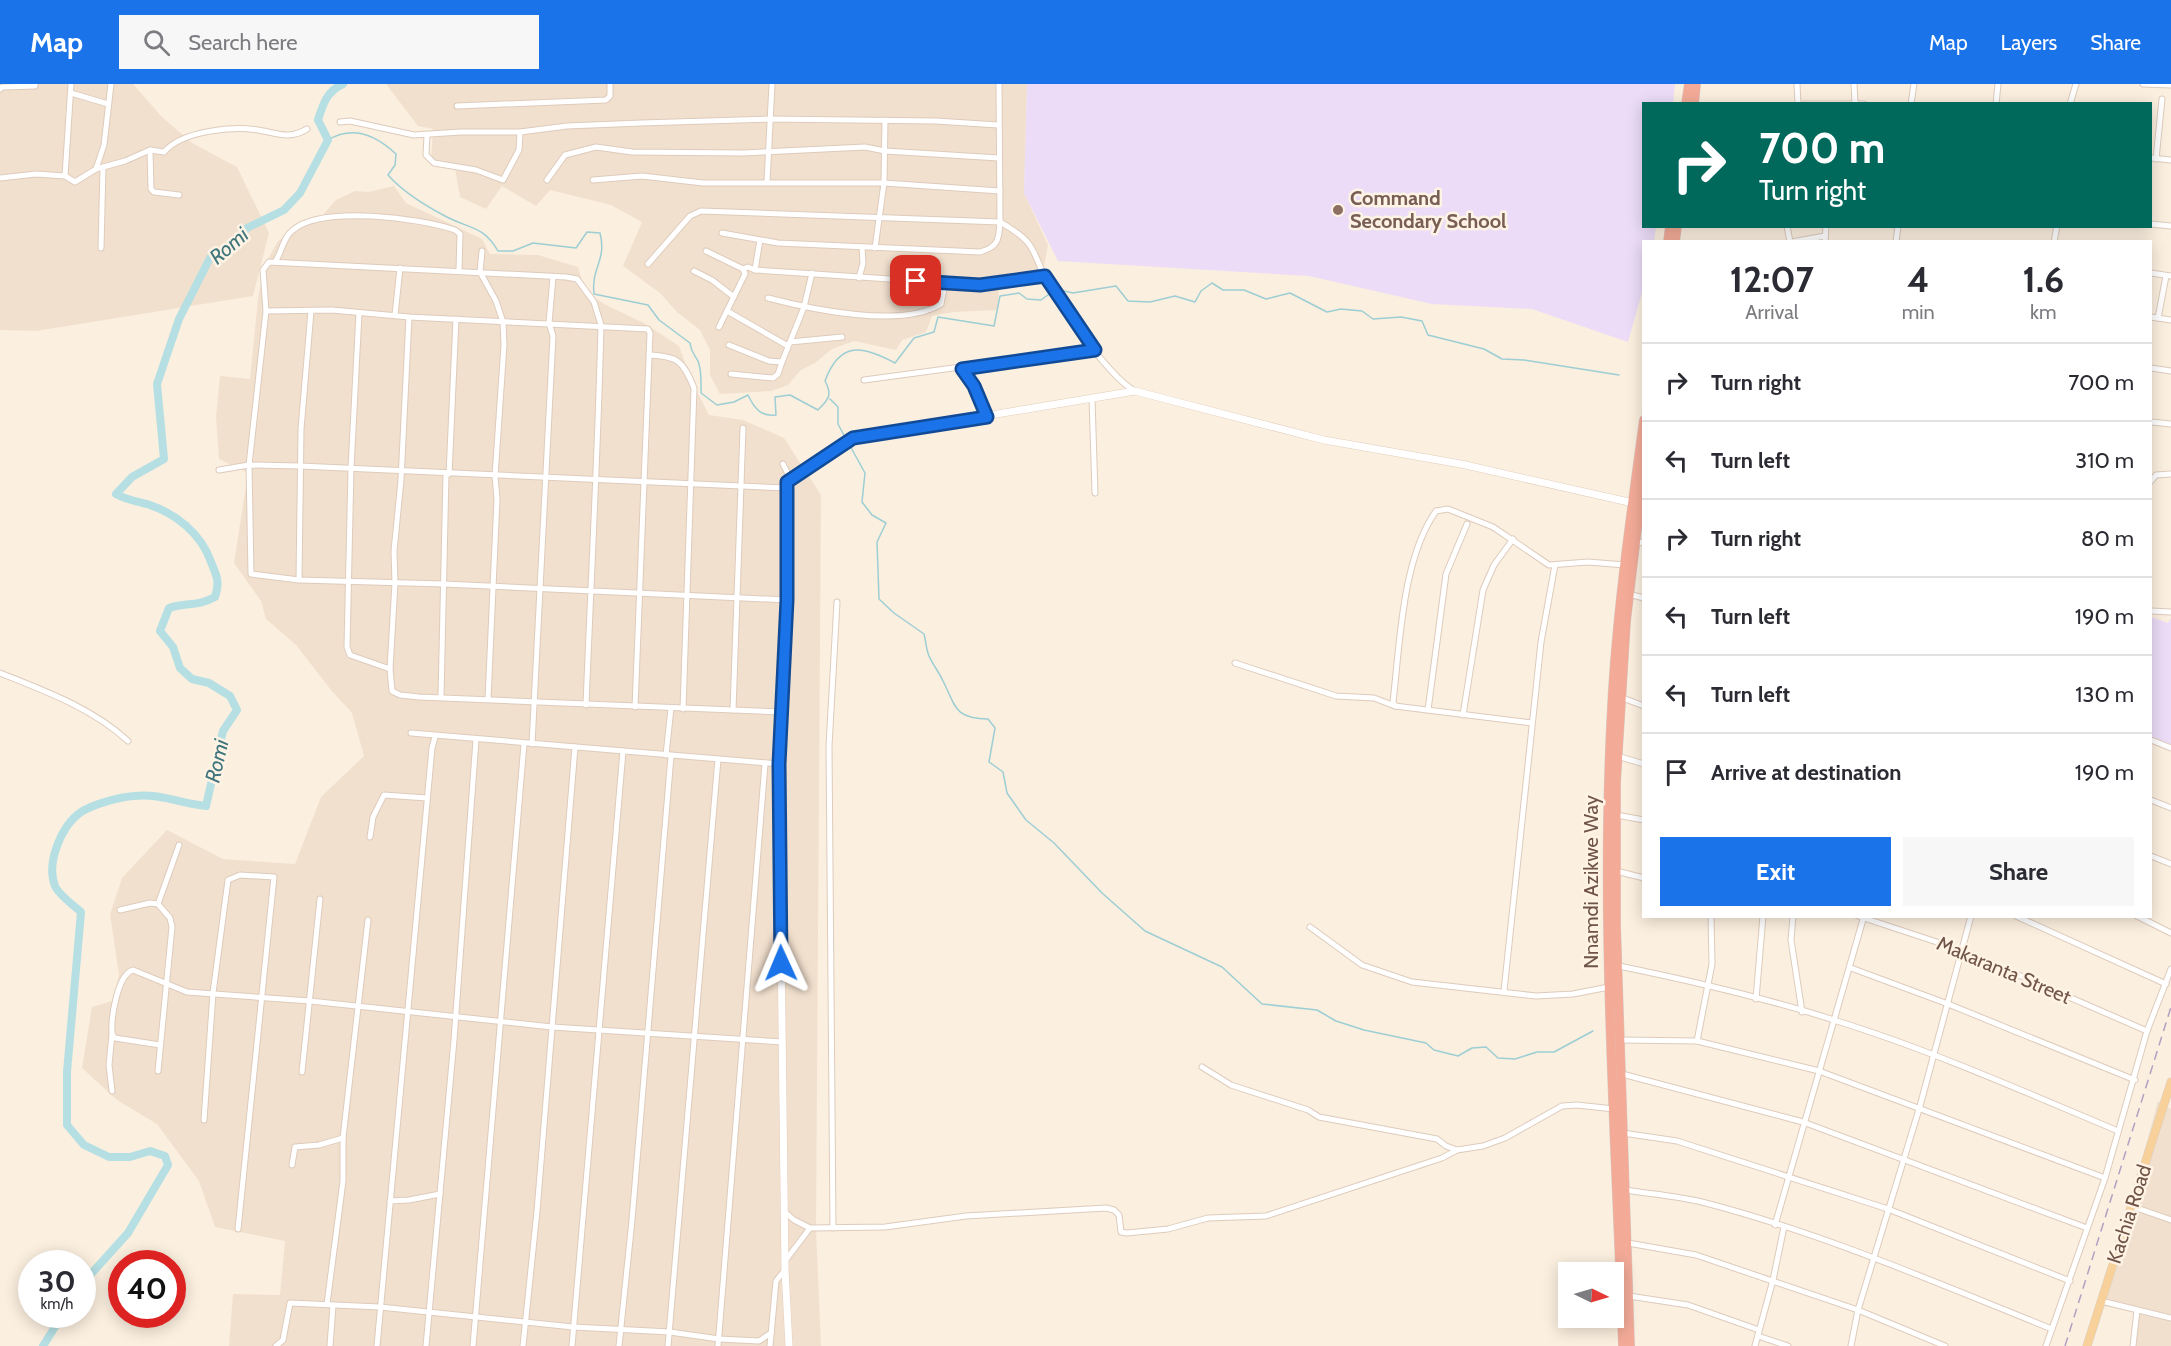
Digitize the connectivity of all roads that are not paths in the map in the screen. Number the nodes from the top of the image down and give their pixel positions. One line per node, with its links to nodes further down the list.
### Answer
1 (35, 84): 17 (street)
2 (71, 84): 18 (street)
3 (111, 84): 27 (street)
4 (610, 84): 28 (street)
5 (772, 84): 29 (street)
6 (999, 84): 32 (street)
7 (1689, 84): 20 (highway)
8 (1696, 84): 21 (highway)
9 (1797, 84): 22 (street)
10 (1854, 84): 23 (street)
11 (1914, 84): 24 (street)
12 (1998, 84): 25 (street)
13 (2076, 84): 26 (street)
14 (2143, 84): 15 (street)
15 (2152, 84): 16 (street)
16 (2171, 85)
17 (0, 89)
18 (71, 93): 27 (street); 44 (street)
19 (2162, 99): 40 (street)
20 (1686, 102)
21 (1694, 102)
22 (1798, 102)
23 (1855, 102)
24 (1911, 102)
25 (1996, 102)
26 (2071, 102)
27 (108, 104): 43 (street)
28 (457, 106)
29 (770, 119): 30 (street); 34 (street); 38 (street)
30 (885, 120): 32 (street); 37 (street)
31 (340, 122): 35 (street)
32 (998, 125): 39 (street)
33 (308, 129): 36 (street)
34 (520, 132): 35 (street); 35 (street)
35 (427, 135)
36 (150, 150): 42 (street); 51 (street)
37 (885, 151): 38 (street); 39 (street); 49 (street)
38 (769, 152): 46 (street); 48 (street)
39 (999, 158): 50 (street)
40 (2153, 158): 41 (street)
41 (2171, 160)
42 (103, 167): 43 (street); 59 (street)
43 (96, 169): 44 (street)
44 (65, 176): 45 (street)
45 (0, 178)
46 (547, 180)
47 (593, 180): 48 (street)
48 (766, 182): 49 (street)
49 (884, 183): 50 (street); 52 (street)
50 (1000, 191): 53 (street)
51 (179, 195)
52 (880, 216): 53 (street); 60 (street); 64 (street)
53 (1000, 222): 60 (street); 73 (street)
54 (2152, 224): 55 (street)
55 (2171, 226)
56 (722, 233): 57 (street)
57 (760, 240): 58 (street); 68 (street)
58 (862, 247): 60 (street); 76 (street)
59 (100, 248)
60 (875, 248)
61 (482, 251): 70 (street)
62 (706, 251): 66 (street)
63 (275, 262): 65 (street); 67 (street); 81 (street)
64 (648, 264)
65 (400, 268): 67 (street); 85 (street)
66 (743, 269): 68 (street); 78 (street)
67 (459, 270): 70 (street)
68 (755, 270): 71 (street)
69 (694, 271): 78 (street)
70 (480, 273): 75 (street); 90 (street)
71 (812, 273): 76 (street); 80 (street)
72 (2152, 273): 74 (street)
73 (1045, 276): 77 (street); 97 (street)
74 (2168, 276): 87 (street)
75 (553, 278): 91 (street); 92 (street)
76 (859, 278): 77 (street)
77 (945, 283): 80 (street)
78 (734, 297): 83 (street)
79 (768, 298): 80 (street)
80 (804, 308): 95 (street)
81 (266, 311): 82 (street); 113 (street)
82 (311, 311): 84 (street); 114 (street)
83 (727, 311): 93 (street); 95 (street)
84 (359, 313): 85 (street); 115 (street)
85 (395, 315): 86 (street)
86 (409, 317): 88 (street); 117 (street)
87 (2154, 317): 89 (street)
88 (456, 319): 90 (street); 118 (street)
89 (2171, 320)
90 (503, 322): 91 (street); 120 (street)
91 (549, 323): 92 (street); 122 (street)
92 (601, 325): 98 (street); 123 (street)
93 (719, 327)
94 (842, 337): 95 (street)
95 (789, 344): 99 (street)
96 (729, 345): 99 (street)
97 (1095, 350): 101 (street); 105 (street)
98 (649, 355): 125 (street); 126 (street)
99 (782, 362): 103 (street)
100 (2152, 368): 102 (street)
101 (962, 369): 104 (street); 107 (street)
102 (2171, 370)
103 (731, 374)
104 (864, 380)
105 (1135, 391): 106 (street); 130 (street)
106 (1092, 399): 107 (street); 129 (street)
107 (987, 417): 121 (street)
108 (2152, 422): 109 (street)
109 (2171, 424)
110 (742, 428): 127 (street)
111 (1642, 435): 130 (highway, Nnamdi Azikwe Way)
112 (783, 464): 121 (street)
113 (249, 465): 114 (street); 116 (street); 137 (street)
114 (300, 466): 115 (street); 137 (street)
115 (351, 468): 117 (street); 138 (street)
116 (219, 470)
117 (400, 470): 118 (street); 139 (street)
118 (448, 474): 120 (street); 140 (street)
119 (2171, 474): 124 (street)
120 (495, 476): 122 (street); 141 (street)
121 (790, 478): 128 (street)
122 (547, 479): 123 (street); 142 (street)
123 (596, 480): 125 (street); 143 (street)
124 (2152, 480)
125 (643, 482): 126 (street); 144 (street)
126 (692, 484): 127 (street); 146 (street)
127 (740, 487): 128 (street); 147 (street)
128 (786, 488): 149 (street)
129 (1095, 493)
130 (1633, 503): 135 (highway, Nnamdi Azikwe Way)
131 (1642, 503): 134 (highway, Nnamdi Azikwe Way)
132 (1467, 524): 167 (street)
133 (1513, 539): 136 (street); 162 (street); 169 (street)
134 (1639, 542): 145 (highway, Nnamdi Azikwe Way)
135 (1625, 565): 136 (street); 221 (highway, Nnamdi Azikwe Way)
136 (1555, 566): 170 (street)
137 (299, 580): 138 (street)
138 (347, 581): 139 (street); 154 (street)
139 (395, 582): 140 (street); 154 (street)
140 (444, 584): 141 (street); 156 (street)
141 (493, 586): 142 (street); 158 (street)
142 (539, 589): 143 (street); 159 (street)
143 (590, 592): 144 (street); 160 (street)
144 (640, 593): 146 (street); 163 (street)
145 (1628, 594): 148 (street); 157 (highway, Nnamdi Azikwe Way)
146 (688, 596): 147 (street); 165 (street)
147 (737, 598): 149 (street); 166 (street)
148 (1642, 598)
149 (787, 600): 168 (street)
150 (837, 602): 274 (street)
151 (2152, 611): 152 (street)
152 (2171, 612)
153 (1235, 663): 162 (street)
154 (390, 669): 156 (street)
155 (0, 673): 175 (street)
156 (441, 697): 158 (street)
157 (1620, 697): 161 (street); 184 (highway, Nnamdi Azikwe Way)
158 (488, 699): 159 (street)
159 (535, 702): 160 (street); 178 (street)
160 (586, 705): 163 (street)
161 (1642, 705)
162 (1395, 706): 167 (street)
163 (635, 707): 164 (street)
164 (671, 708): 165 (street); 183 (street)
165 (683, 709): 166 (street)
166 (733, 710): 168 (street)
167 (1428, 710): 169 (street)
168 (782, 712): 188 (street)
169 (1463, 714): 170 (street)
170 (1532, 723): 222 (street)
171 (411, 732): 172 (street)
172 (435, 737): 173 (street); 189 (street)
173 (476, 740): 176 (street); 182 (street)
174 (2152, 740): 180 (street)
175 (128, 741)
176 (485, 741): 177 (street); 182 (street)
177 (525, 744): 178 (street); 232 (street)
178 (532, 744): 179 (street)
179 (575, 747): 181 (street); 234 (street)
180 (2171, 748)
181 (623, 751): 183 (street); 235 (street)
182 (475, 756): 231 (street)
183 (668, 756): 185 (street); 236 (street)
184 (1617, 756): 186 (street); 192 (highway, Nnamdi Azikwe Way)
185 (718, 759): 187 (street); 239 (street)
186 (1642, 763)
187 (765, 764): 188 (street); 240 (street)
188 (779, 764): 243 (street)
189 (428, 798): 194 (street); 229 (street)
190 (2152, 800): 191 (street)
191 (2171, 808)
192 (1616, 815): 193 (street); 198 (highway, Nnamdi Azikwe Way)
193 (1642, 820)
194 (370, 837)
195 (179, 845): 201 (street)
196 (2152, 856): 197 (street)
197 (2171, 864)
198 (1616, 871): 199 (street); 215 (highway, Nnamdi Azikwe Way)
199 (1642, 878)
200 (320, 899): 226 (street)
201 (159, 904): 202 (street); 218 (street)
202 (120, 910)
203 (1711, 918): 220 (street)
204 (1763, 918): 225 (street)
205 (1793, 918): 230 (street)
206 (1864, 918): 216 (street)
207 (1867, 918): 214 (street, Makaranta Street)
208 (1970, 918): 214 (street)
209 (2020, 918): 219 (street)
210 (2141, 918): 213 (street)
211 (368, 920): 228 (street)
212 (1310, 927): 222 (street)
213 (2171, 933)
214 (1961, 950): 227 (street); 237 (street, Makaranta Street)
215 (1619, 966): 220 (street); 241 (highway, Nnamdi Azikwe Way)
216 (1851, 968): 227 (street); 233 (street)
217 (2171, 969): 219 (street)
218 (166, 984): 223 (street); 238 (street); 244 (street)
219 (2166, 984): 237 (street)
220 (1708, 986): 225 (street); 242 (street)
221 (1609, 987): 222 (street); 255 (highway, Nnamdi Azikwe Way)
222 (1504, 991)
223 (213, 993): 224 (street); 224 (street); 256 (street)
224 (261, 999): 226 (street); 278 (street)
225 (1756, 999): 230 (street)
226 (310, 1001): 228 (street); 249 (street)
227 (1948, 1004): 245 (street); 251 (street)
228 (360, 1006): 229 (street); 260 (street)
229 (408, 1011): 231 (street); 268 (street)
230 (1802, 1012): 233 (street)
231 (454, 1016): 232 (street); 267 (street)
232 (502, 1020): 234 (street); 292 (street)
233 (1836, 1020): 245 (street); 248 (street)
234 (552, 1027): 235 (street); 294 (street)
235 (599, 1029): 236 (street); 295 (street)
236 (647, 1031): 239 (street); 297 (street)
237 (2147, 1031): 251 (street)
238 (112, 1034): 244 (street); 253 (street)
239 (694, 1035): 240 (street); 298 (street)
240 (743, 1039): 243 (street); 301 (street)
241 (1621, 1040): 242 (street); 250 (highway, Nnamdi Azikwe Way)
242 (1697, 1041): 248 (street)
243 (783, 1042): 271 (street)
244 (160, 1045): 247 (street)
245 (1933, 1054): 254 (street); 258 (street)
246 (1203, 1066): 261 (street)
247 (158, 1071)
248 (1819, 1071): 254 (street); 257 (street)
249 (302, 1072)
250 (1622, 1074): 257 (street); 259 (highway, Nnamdi Azikwe Way)
251 (2135, 1080): 258 (street)
252 (2171, 1082): 269 (main road, Kachia Road)
253 (112, 1091)
254 (1920, 1106): 262 (street); 265 (street)
255 (1615, 1109): 261 (street); 317 (highway, Nnamdi Azikwe Way)
256 (204, 1120)
257 (1803, 1122): 262 (street); 264 (street)
258 (2118, 1131): 265 (street)
259 (1623, 1133): 264 (street); 266 (highway, Nnamdi Azikwe Way)
260 (343, 1138): 263 (street); 287 (street)
261 (1457, 1150): 274 (street)
262 (1904, 1158): 270 (street); 277 (street)
263 (292, 1165)
264 (1787, 1176): 270 (street); 273 (street)
265 (2105, 1178): 277 (street)
266 (1625, 1190): 273 (street); 279 (highway, Nnamdi Azikwe Way)
267 (440, 1194): 268 (street); 291 (street)
268 (390, 1201): 288 (street)
269 (2131, 1206): 272 (street); 286 (main road, Kachia Road)
270 (1888, 1209): 280 (street); 284 (street)
271 (785, 1212): 276 (street); 281 (street)
272 (2171, 1220)
273 (1775, 1225): 275 (street)
274 (833, 1227): 276 (street)
275 (1784, 1227): 280 (street); 283 (street)
276 (810, 1228): 281 (street)
277 (2087, 1228): 284 (street)
278 (238, 1229)
279 (1628, 1243): 283 (street); 285 (highway, Nnamdi Azikwe Way)
280 (1873, 1258): 289 (street); 296 (street)
281 (785, 1261): 282 (street)
282 (785, 1270): 299 (street); 316 (street)
283 (1773, 1280): 289 (street); 300 (street)
284 (2070, 1281): 296 (street)
285 (1629, 1296): 300 (street); 318 (highway, Nnamdi Azikwe Way)
286 (2101, 1301): 290 (street); 324 (main road, Kachia Road)
287 (330, 1305): 288 (street); 303 (street); 305 (street)
288 (380, 1307): 291 (street); 306 (street)
289 (1858, 1310): 321 (street); 322 (street)
290 (2138, 1310): 293 (street); 325 (street)
291 (429, 1312): 292 (street); 307 (street)
292 (475, 1317): 294 (street); 308 (street)
293 (2171, 1318)
294 (525, 1322): 295 (street); 309 (street)
295 (573, 1327): 297 (street); 310 (street)
296 (2052, 1329): 323 (street)
297 (621, 1330): 298 (street); 311 (street)
298 (670, 1332): 301 (street); 312 (street)
299 (771, 1333): 302 (street); 315 (street)
300 (1759, 1333): 319 (street); 320 (street)
301 (719, 1339): 302 (street); 313 (street)
302 (759, 1341): 314 (street)
303 (282, 1343): 304 (street)
304 (276, 1346)
305 (330, 1346)
306 (377, 1346)
307 (426, 1346)
308 (473, 1346)
309 (523, 1346)
310 (572, 1346)
311 (619, 1346)
312 (668, 1346)
313 (718, 1346)
314 (764, 1346)
315 (770, 1346)
316 (789, 1346)
317 (1623, 1346)
318 (1630, 1346)
319 (1755, 1346)
320 (1788, 1346)
321 (1851, 1346)
322 (1945, 1346)
323 (2046, 1346)
324 (2087, 1346)
325 (2133, 1346)

